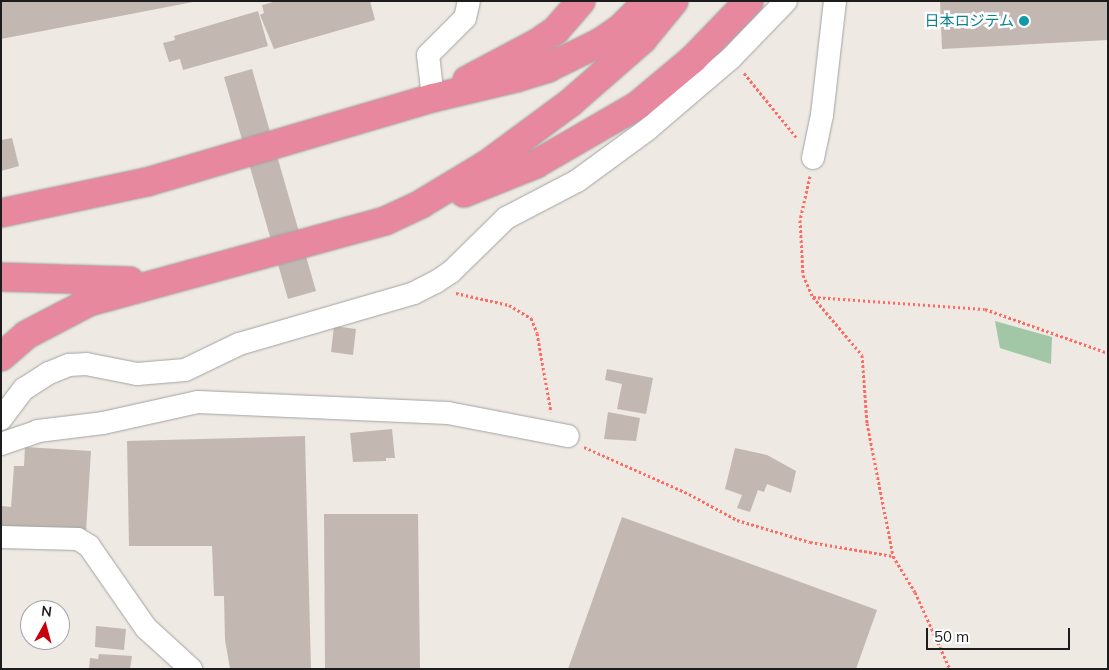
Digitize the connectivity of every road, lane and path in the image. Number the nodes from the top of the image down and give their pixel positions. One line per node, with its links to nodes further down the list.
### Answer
1 (469, 1): 9 (street)
2 (581, 1): 9 (highway)
3 (648, 1): 9 (highway)
4 (674, 1): 13 (highway)
5 (750, 1): 13 (highway)
6 (786, 1): 8 (street)
7 (835, 1): 10 (street)
8 (731, 58): 10 (path); 17 (street)
9 (433, 98): 11 (highway)
10 (813, 158): 18 (path)
11 (148, 182): 12 (highway); 14 (highway)
12 (1, 213)
13 (385, 221): 15 (highway)
14 (1, 229)
15 (204, 272): 16 (highway); 20 (highway)
16 (1, 277)
17 (436, 282): 21 (street); 22 (path)
18 (813, 297): 19 (path); 25 (path)
19 (1108, 353)
20 (1, 357)
21 (1, 418)
22 (568, 436): 23 (street); 25 (path)
23 (1, 444)
24 (1, 537): 26 (street)
25 (893, 556): 27 (path)
26 (191, 669)
27 (950, 669)

